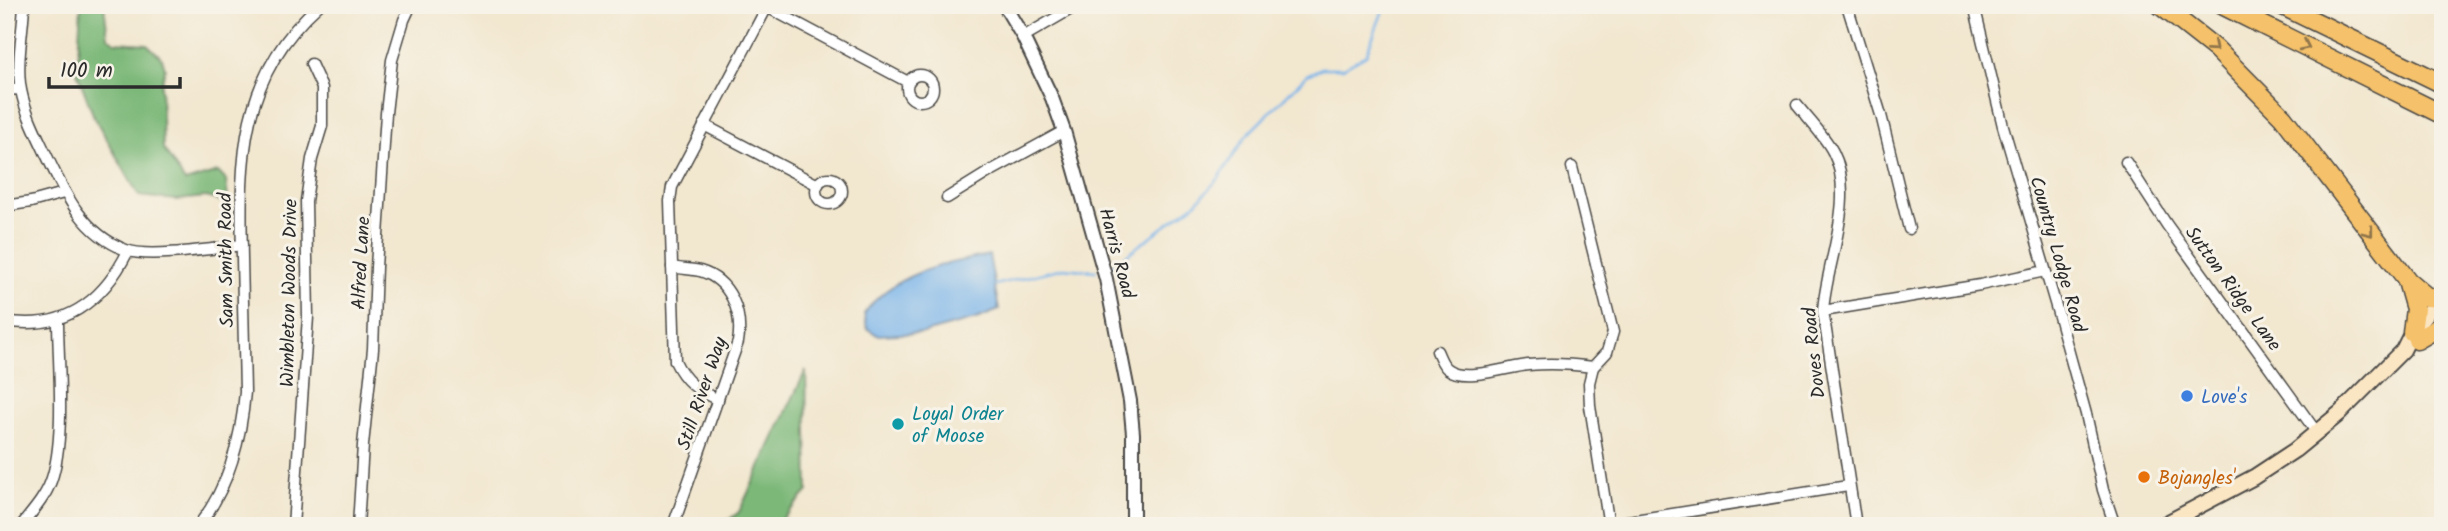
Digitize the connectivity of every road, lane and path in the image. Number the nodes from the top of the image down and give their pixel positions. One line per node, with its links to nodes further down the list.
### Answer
1 (24, 5): 16 (street)
2 (319, 5): 29 (street, Sam Smith Road)
3 (411, 5): 51 (street, Alfred Lane)
4 (1004, 5): 12 (street, Harris Road)
5 (1078, 5): 12 (street)
6 (1847, 5): 28 (street)
7 (1974, 5): 32 (street, Country Lodge Road)
8 (2160, 5): 33 (highway, one-way to 33)
9 (2222, 5): 19 (highway, one-way to 19)
10 (2281, 5): 15 (highway)
11 (767, 6): 14 (street); 20 (street)
12 (1023, 37): 21 (street, Harris Road)
13 (311, 64): 50 (street, Wimbleton Woods Drive)
14 (908, 82)
15 (2443, 84)
16 (20, 89): 17 (street); 25 (street)
17 (5, 90)
18 (1797, 105): 35 (street, Doves Road)
19 (2443, 115)
20 (704, 125): 24 (street); 31 (street)
21 (1064, 131): 26 (street); 53 (street, Harris Road)
22 (2126, 162): 43 (street, Sutton Ridge Lane)
23 (1572, 167): 41 (street)
24 (818, 185)
25 (64, 193): 27 (street); 30 (street)
26 (947, 198)
27 (5, 206)
28 (1909, 229)
29 (242, 245): 30 (street); 49 (street, Sam Smith Road)
30 (128, 251): 36 (street)
31 (672, 267): 42 (street); 42 (street, Still River Way)
32 (2045, 271): 35 (street); 45 (street, Country Lodge Road)
33 (2406, 278): 34 (highway); 39 (highway)
34 (2442, 300): 39 (main road)
35 (1823, 311): 44 (street, Doves Road)
36 (58, 319): 37 (street); 48 (street)
37 (5, 321)
38 (2443, 325): 39 (highway)
39 (2411, 341): 43 (main road)
40 (1437, 351): 41 (street)
41 (1593, 367): 47 (street)
42 (718, 400): 52 (street, Still River Way)
43 (2317, 433): 46 (main road)
44 (1849, 486): 47 (street); 55 (street, Doves Road)
45 (2109, 513): 56 (street, Country Lodge Road); 57 (street, Country Lodge Road)
46 (2168, 524)
47 (1609, 525): 54 (street)
48 (21, 526)
49 (198, 526)
50 (293, 526)
51 (358, 526)
52 (673, 526)
53 (1133, 526)
54 (1597, 526)
55 (1856, 526)
56 (2109, 526)
57 (2115, 526)

